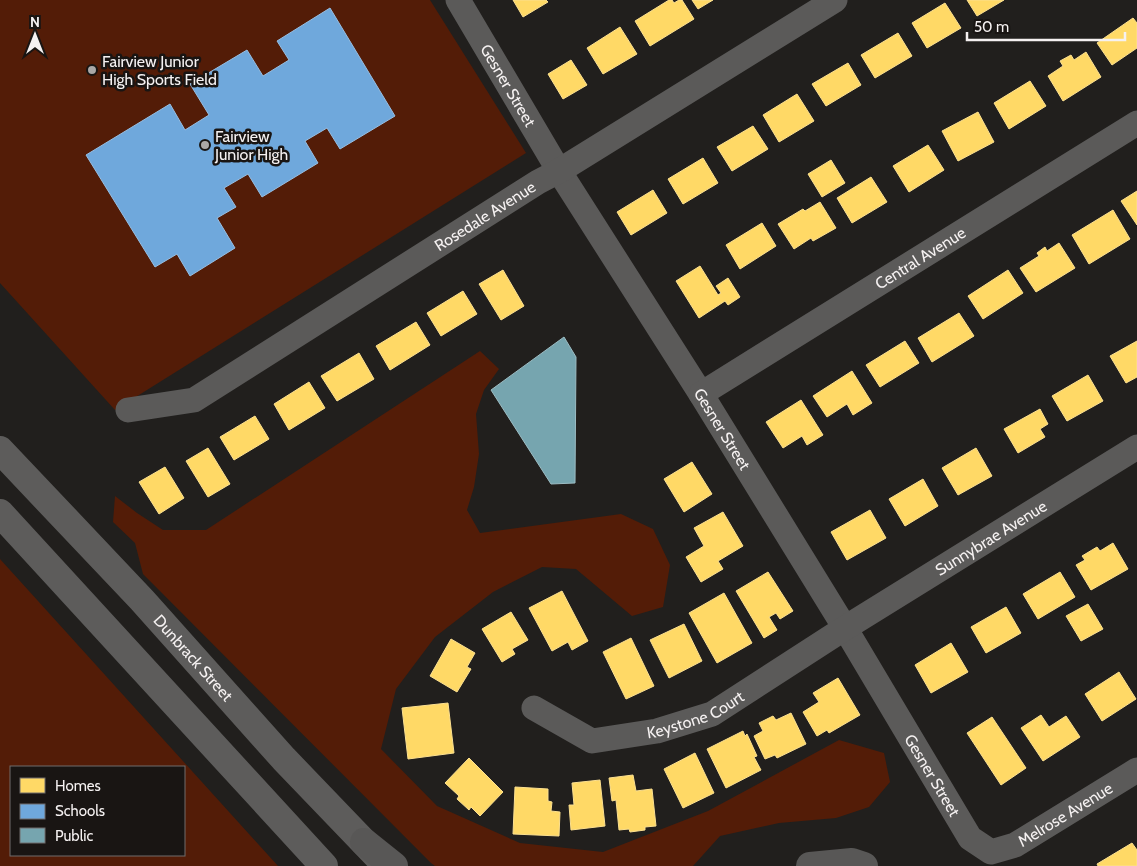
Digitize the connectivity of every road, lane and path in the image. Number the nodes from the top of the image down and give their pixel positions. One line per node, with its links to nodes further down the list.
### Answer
1 (458, 0): 4 (street, Gesner Street)
2 (836, 0): 4 (street, Rosedale Avenue)
3 (1137, 122): 5 (street, Central Avenue)
4 (559, 171): 5 (street, Gesner Street); 6 (street, Rosedale Avenue)
5 (701, 394): 10 (street, Gesner Street)
6 (128, 410)
7 (1137, 447): 10 (street, Sunnybrae Avenue)
8 (0, 450): 13 (main road, Dunbrack Street)
9 (0, 513): 15 (main road)
10 (846, 628): 11 (street, Keystone Court); 14 (street, Gesner Street)
11 (534, 708)
12 (1137, 770): 14 (street, Melrose Avenue)
13 (364, 842): 16 (main road, Dunbrack Street); 17 (highway)
14 (992, 852)
15 (324, 866)
16 (386, 866)
17 (394, 866)
18 (810, 866): 19 (highway)
19 (864, 866)

